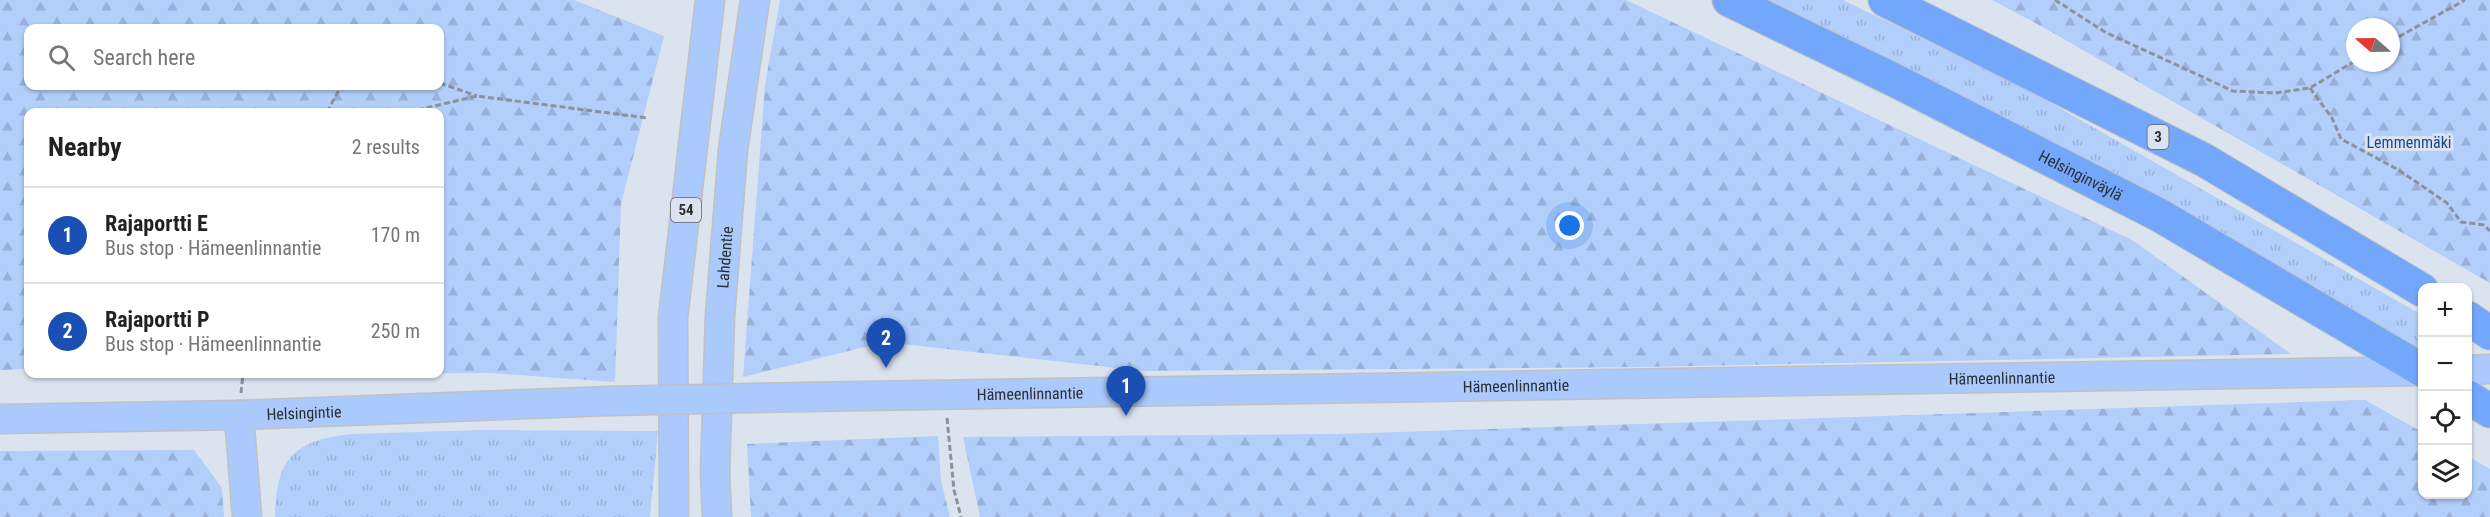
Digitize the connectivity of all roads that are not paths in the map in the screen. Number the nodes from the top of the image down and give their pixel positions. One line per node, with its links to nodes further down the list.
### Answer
1 (710, 0): 18 (main road, 54)
2 (755, 0): 19 (main road, Lahdentie)
3 (1729, 0): 8 (highway, Helsinginväylä)
4 (1885, 0): 5 (highway, 3)
5 (2418, 288)
6 (2472, 321): 7 (highway)
7 (2490, 333)
8 (2418, 368)
9 (2490, 369): 11 (main road)
10 (2418, 370): 13 (main road, Hämeenlinnantie, bridge)
11 (2472, 370)
12 (2472, 400): 14 (highway)
13 (610, 401): 15 (main road, Helsingintie)
14 (2490, 411)
15 (239, 415): 16 (main road, Helsingintie); 17 (main road)
16 (0, 420)
17 (247, 517)
18 (674, 517)
19 (717, 517)

